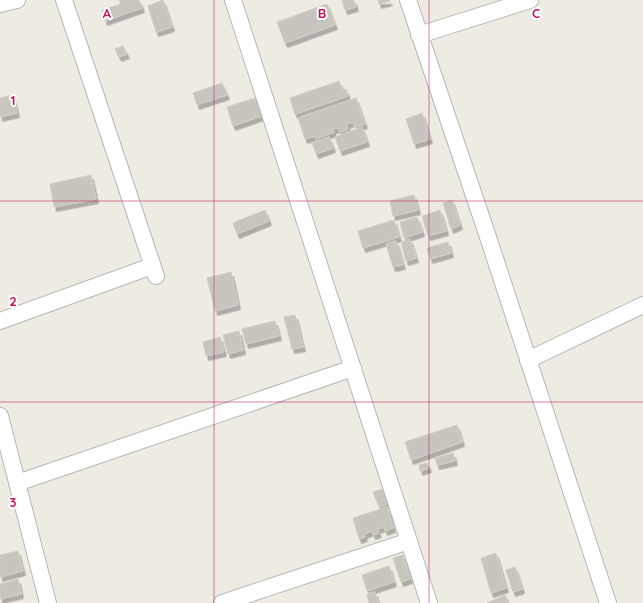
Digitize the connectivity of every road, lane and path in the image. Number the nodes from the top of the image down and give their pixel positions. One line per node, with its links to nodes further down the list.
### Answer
1 (18, 0): 6 (street)
2 (64, 0): 9 (street)
3 (233, 0): 11 (street)
4 (408, 0): 7 (street)
5 (530, 0): 7 (street)
6 (0, 4)
7 (419, 35): 10 (street)
8 (643, 305): 10 (street)
9 (0, 321)
10 (528, 360): 18 (street)
11 (353, 368): 13 (street); 14 (street)
12 (1, 426): 13 (street)
13 (17, 483): 15 (street)
14 (408, 541): 16 (street); 17 (street)
15 (48, 603)
16 (222, 603)
17 (429, 603)
18 (608, 603)

